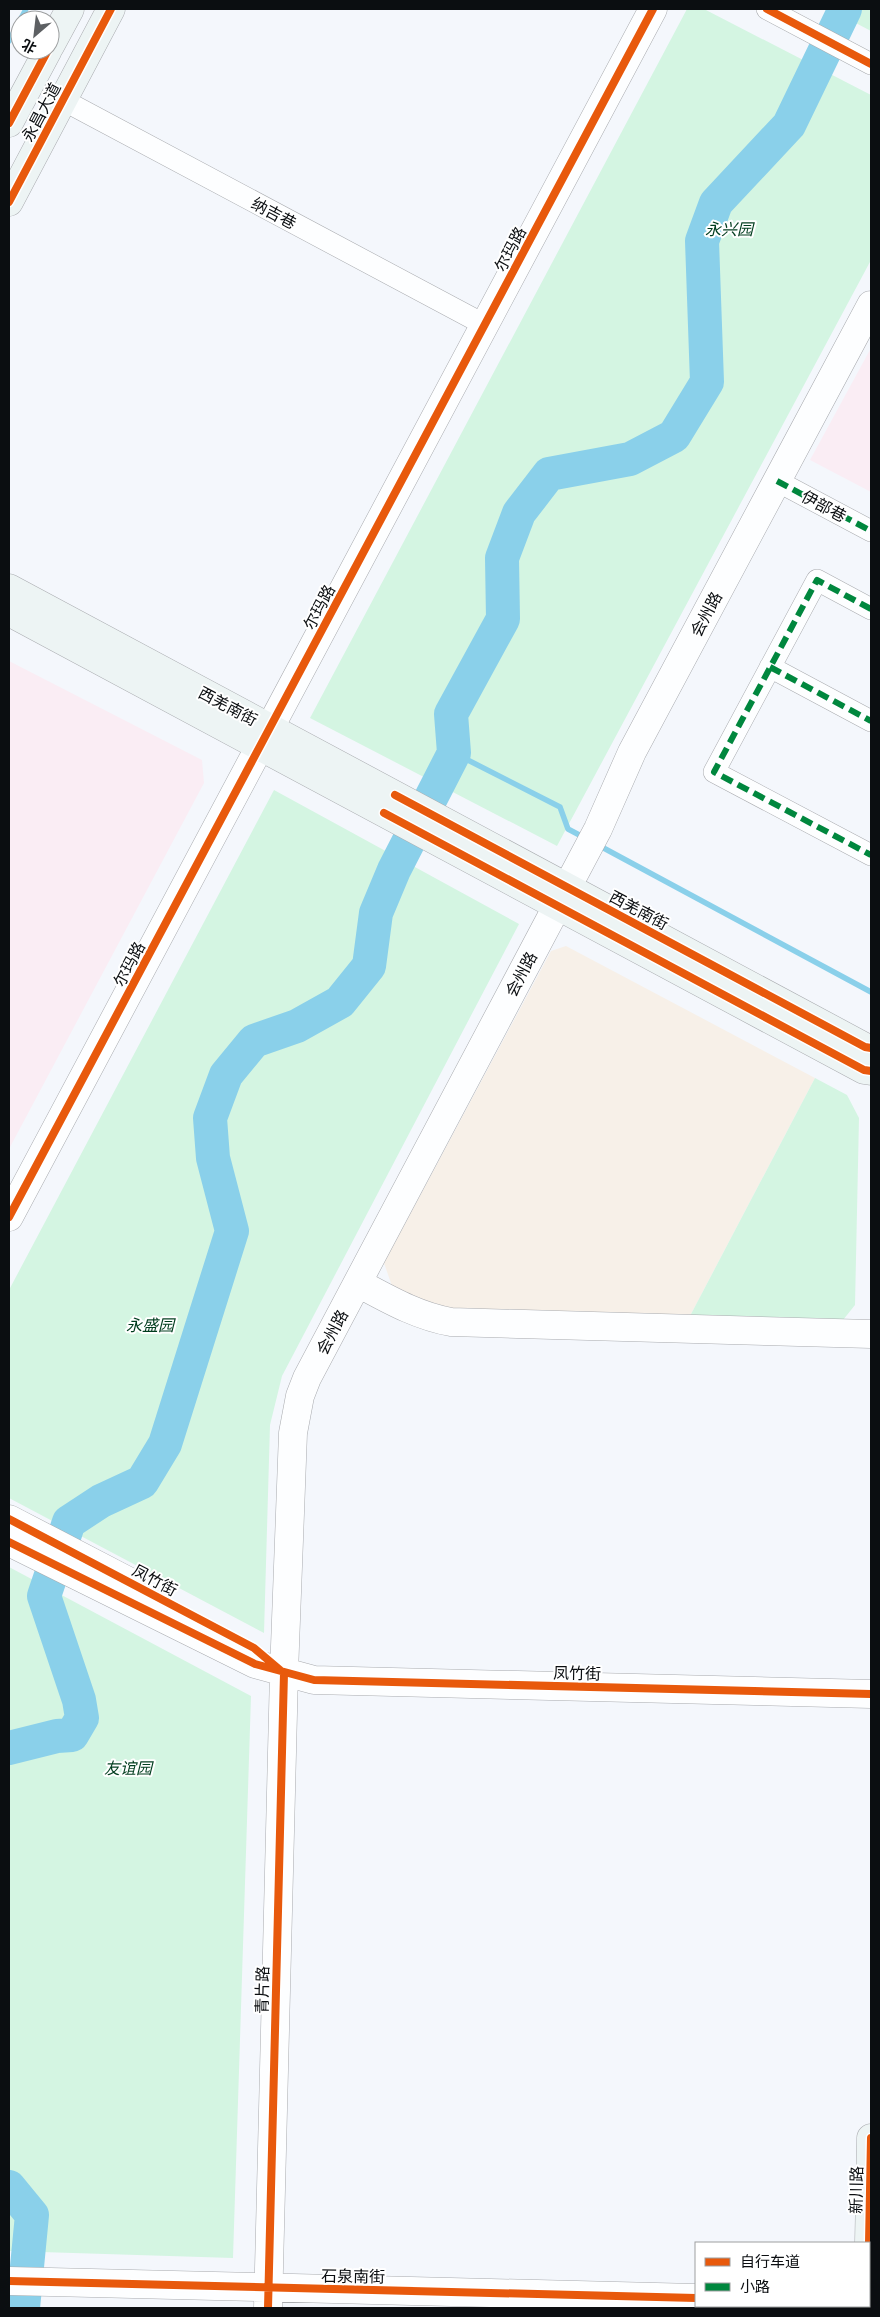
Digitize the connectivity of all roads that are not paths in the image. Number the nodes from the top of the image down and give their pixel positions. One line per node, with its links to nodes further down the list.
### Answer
1 (70, 9): 5 (main road)
2 (111, 9): 8 (main road, 永昌大道)
3 (653, 9): 12 (street, 尔玛路)
4 (767, 9): 7 (street)
5 (60, 28)
6 (43, 60): 9 (main road, 永昌大道)
7 (863, 60)
8 (63, 100): 10 (main road, 永昌大道); 12 (street, 纳吉巷)
9 (9, 123)
10 (9, 202)
11 (871, 305): 13 (street, 会州路)
12 (485, 325): 20 (street, 尔玛路)
13 (777, 481): 14 (street, 伊部巷); 22 (street, 会州路)
14 (871, 531)
15 (9, 588): 20 (main road, 西羌南街)
16 (871, 609): 18 (street)
17 (9, 612): 20 (main road, 西羌南街)
18 (770, 667): 19 (street); 21 (street)
19 (871, 721)
20 (266, 737): 22 (main road, 西羌南街); 25 (street, 尔玛路)
21 (871, 855)
22 (562, 896): 23 (main road, 西羌南街); 24 (main road, 西羌南街); 26 (street, 会州路)
23 (871, 1048)
24 (871, 1071)
25 (9, 1217)
26 (358, 1283): 27 (street); 30 (street, 会州路)
27 (871, 1334)
28 (9, 1519): 29 (street, 凤竹街)
29 (27, 1544): 30 (street, 凤竹街)
30 (284, 1673): 31 (street, 凤竹街); 35 (street, 青片路)
31 (871, 1694)
32 (871, 2138): 33 (main road, 新川路)
33 (868, 2242)
34 (9, 2281): 35 (street, 石泉南街)
35 (268, 2298): 36 (street, 石泉南街)
36 (695, 2298)

